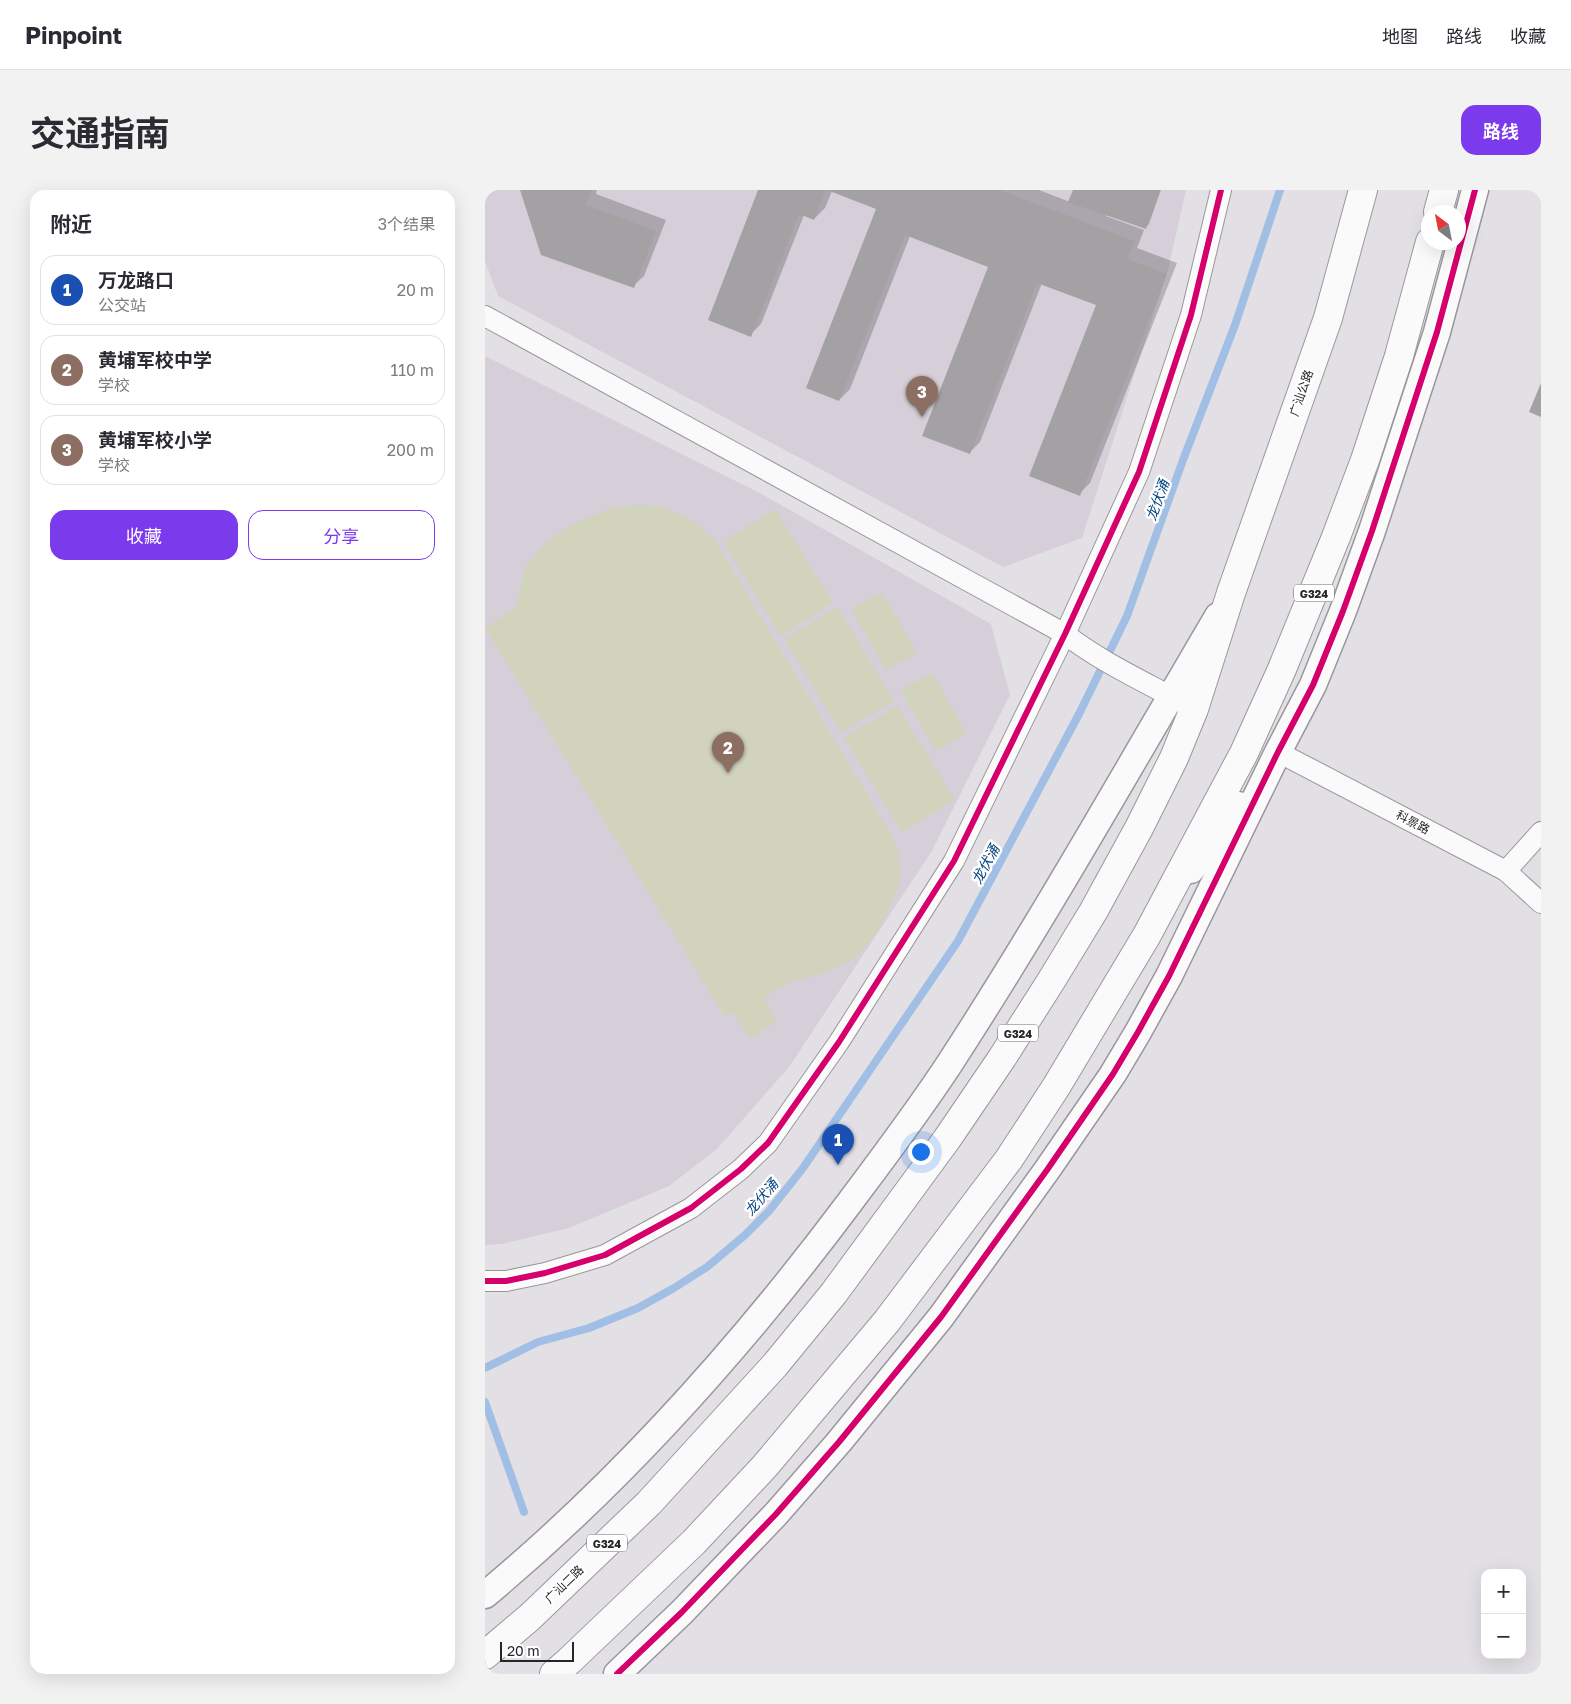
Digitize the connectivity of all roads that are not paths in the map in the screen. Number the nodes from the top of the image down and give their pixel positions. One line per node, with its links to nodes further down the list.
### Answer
1 (1221, 190): 8 (street)
2 (1363, 190): 9 (highway, 广汕公路 / G324)
3 (1445, 190): 5 (highway)
4 (1475, 190): 10 (street)
5 (1440, 205)
6 (1428, 250): 14 (highway, G324)
7 (485, 316): 8 (street)
8 (1065, 634): 9 (street); 15 (street)
9 (1182, 703): 16 (street); 17 (highway, 广汕二路 / G324)
10 (1278, 752): 12 (street, 科景路); 14 (street); 19 (street)
11 (1541, 832): 12 (street)
12 (1506, 871): 13 (street, 科景路)
13 (1541, 904)
14 (1152, 924): 18 (highway, G324)
15 (485, 1281)
16 (485, 1595)
17 (485, 1655)
18 (554, 1674)
19 (617, 1674)

